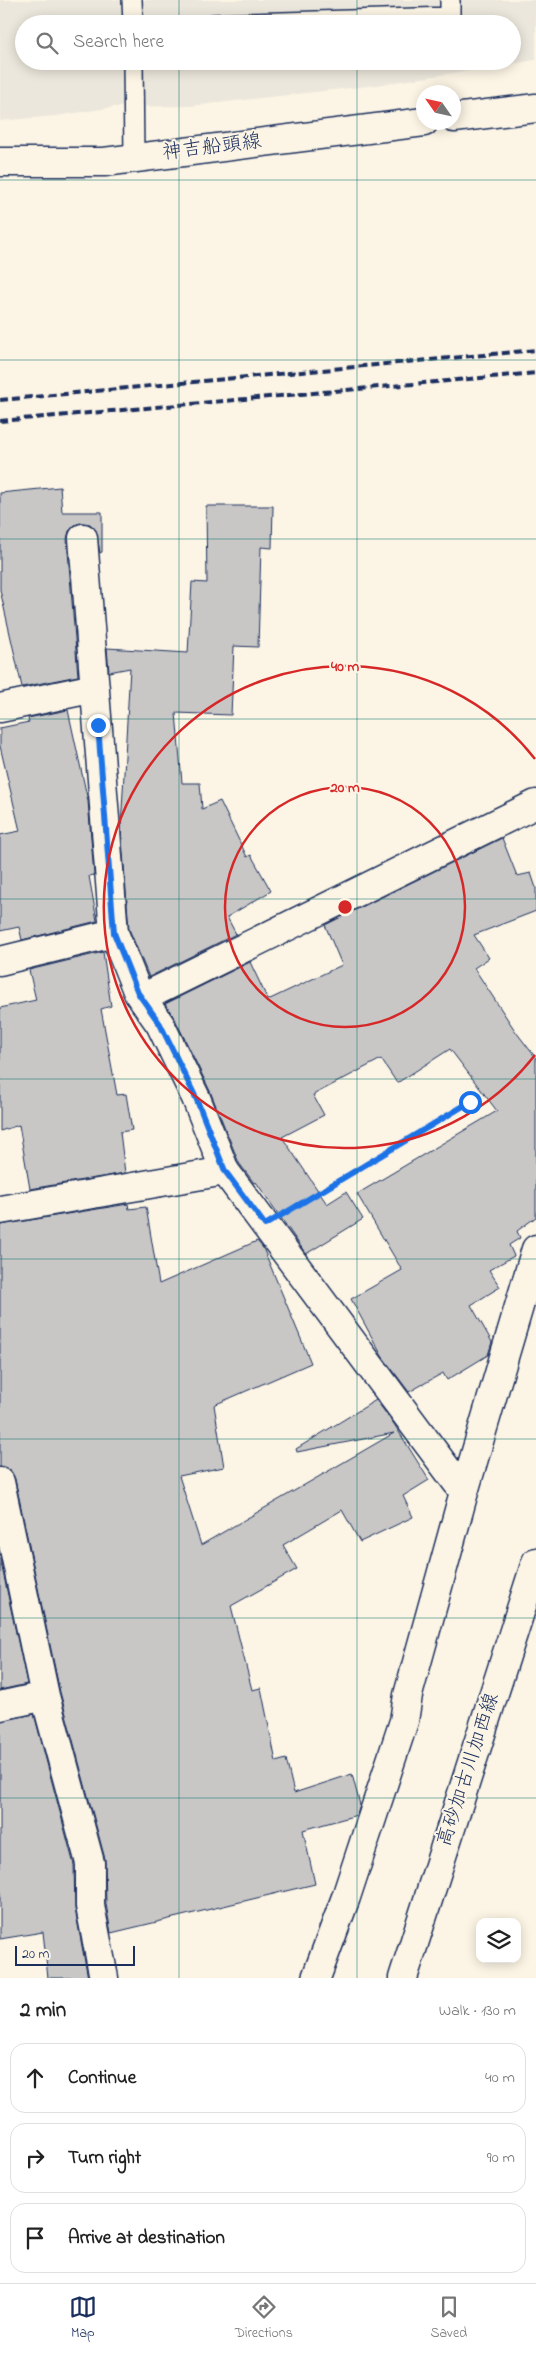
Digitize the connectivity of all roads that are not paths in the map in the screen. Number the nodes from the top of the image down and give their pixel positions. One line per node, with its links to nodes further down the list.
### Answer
1 (132, 0): 3 (lane)
2 (450, 0): 4 (lane)
3 (132, 15)
4 (450, 15)
5 (133, 70): 9 (lane)
6 (536, 108): 7 (street)
7 (461, 117)
8 (416, 123): 9 (street, 神吉船頭線)
9 (134, 158): 10 (street, 神吉船頭線)
10 (0, 162)
11 (83, 538): 12 (street)
12 (95, 688): 13 (street); 15 (street)
13 (0, 708)
14 (536, 804): 17 (street)
15 (114, 933): 16 (street); 17 (street)
16 (0, 961)
17 (142, 998): 18 (street)
18 (225, 1171): 19 (street); 22 (street)
19 (0, 1210)
20 (536, 1248): 22 (street)
21 (0, 1482): 24 (street)
22 (464, 1492): 27 (street)
23 (536, 1562): 28 (street, 高砂加古川加西線)
24 (45, 1696): 25 (street); 26 (street)
25 (0, 1706)
26 (104, 1978)
27 (316, 1978)
28 (403, 1978)

